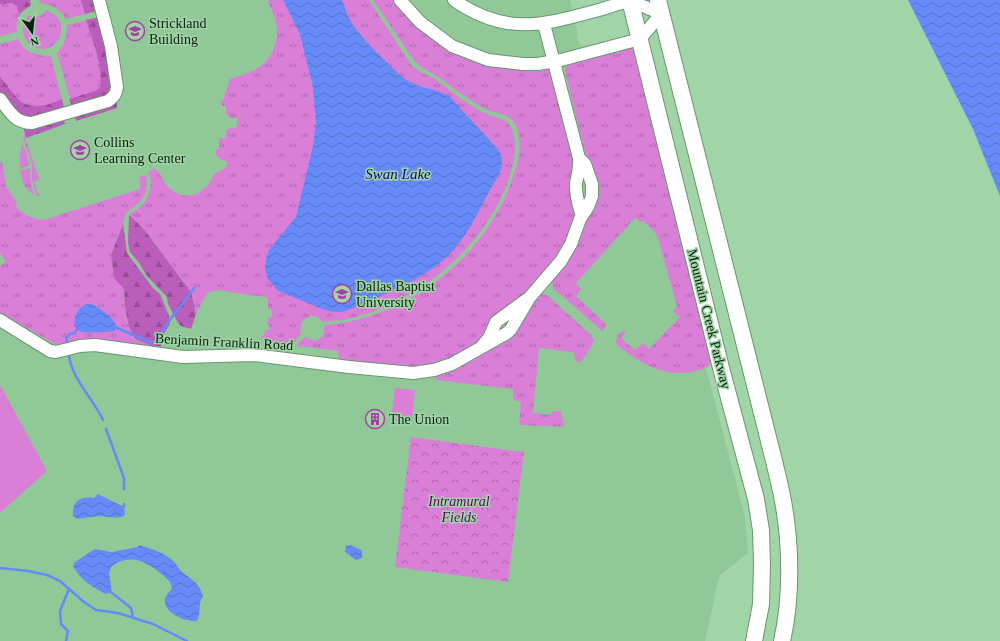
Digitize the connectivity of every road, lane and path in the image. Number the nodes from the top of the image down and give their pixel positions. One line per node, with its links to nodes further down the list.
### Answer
1 (99, 0): 9 (street)
2 (400, 0): 8 (street)
3 (454, 0): 6 (street)
4 (630, 1): 5 (street); 6 (street); 7 (main road, Mountain Creek Parkway)
5 (660, 7): 7 (street); 12 (main road, Mountain Creek Parkway)
6 (544, 24): 8 (street)
7 (640, 39): 8 (street); 11 (main road, Mountain Creek Parkway)
8 (555, 62): 10 (street, Benjamin Franklin Road)
9 (0, 99)
10 (0, 320)
11 (754, 641)
12 (782, 641)

